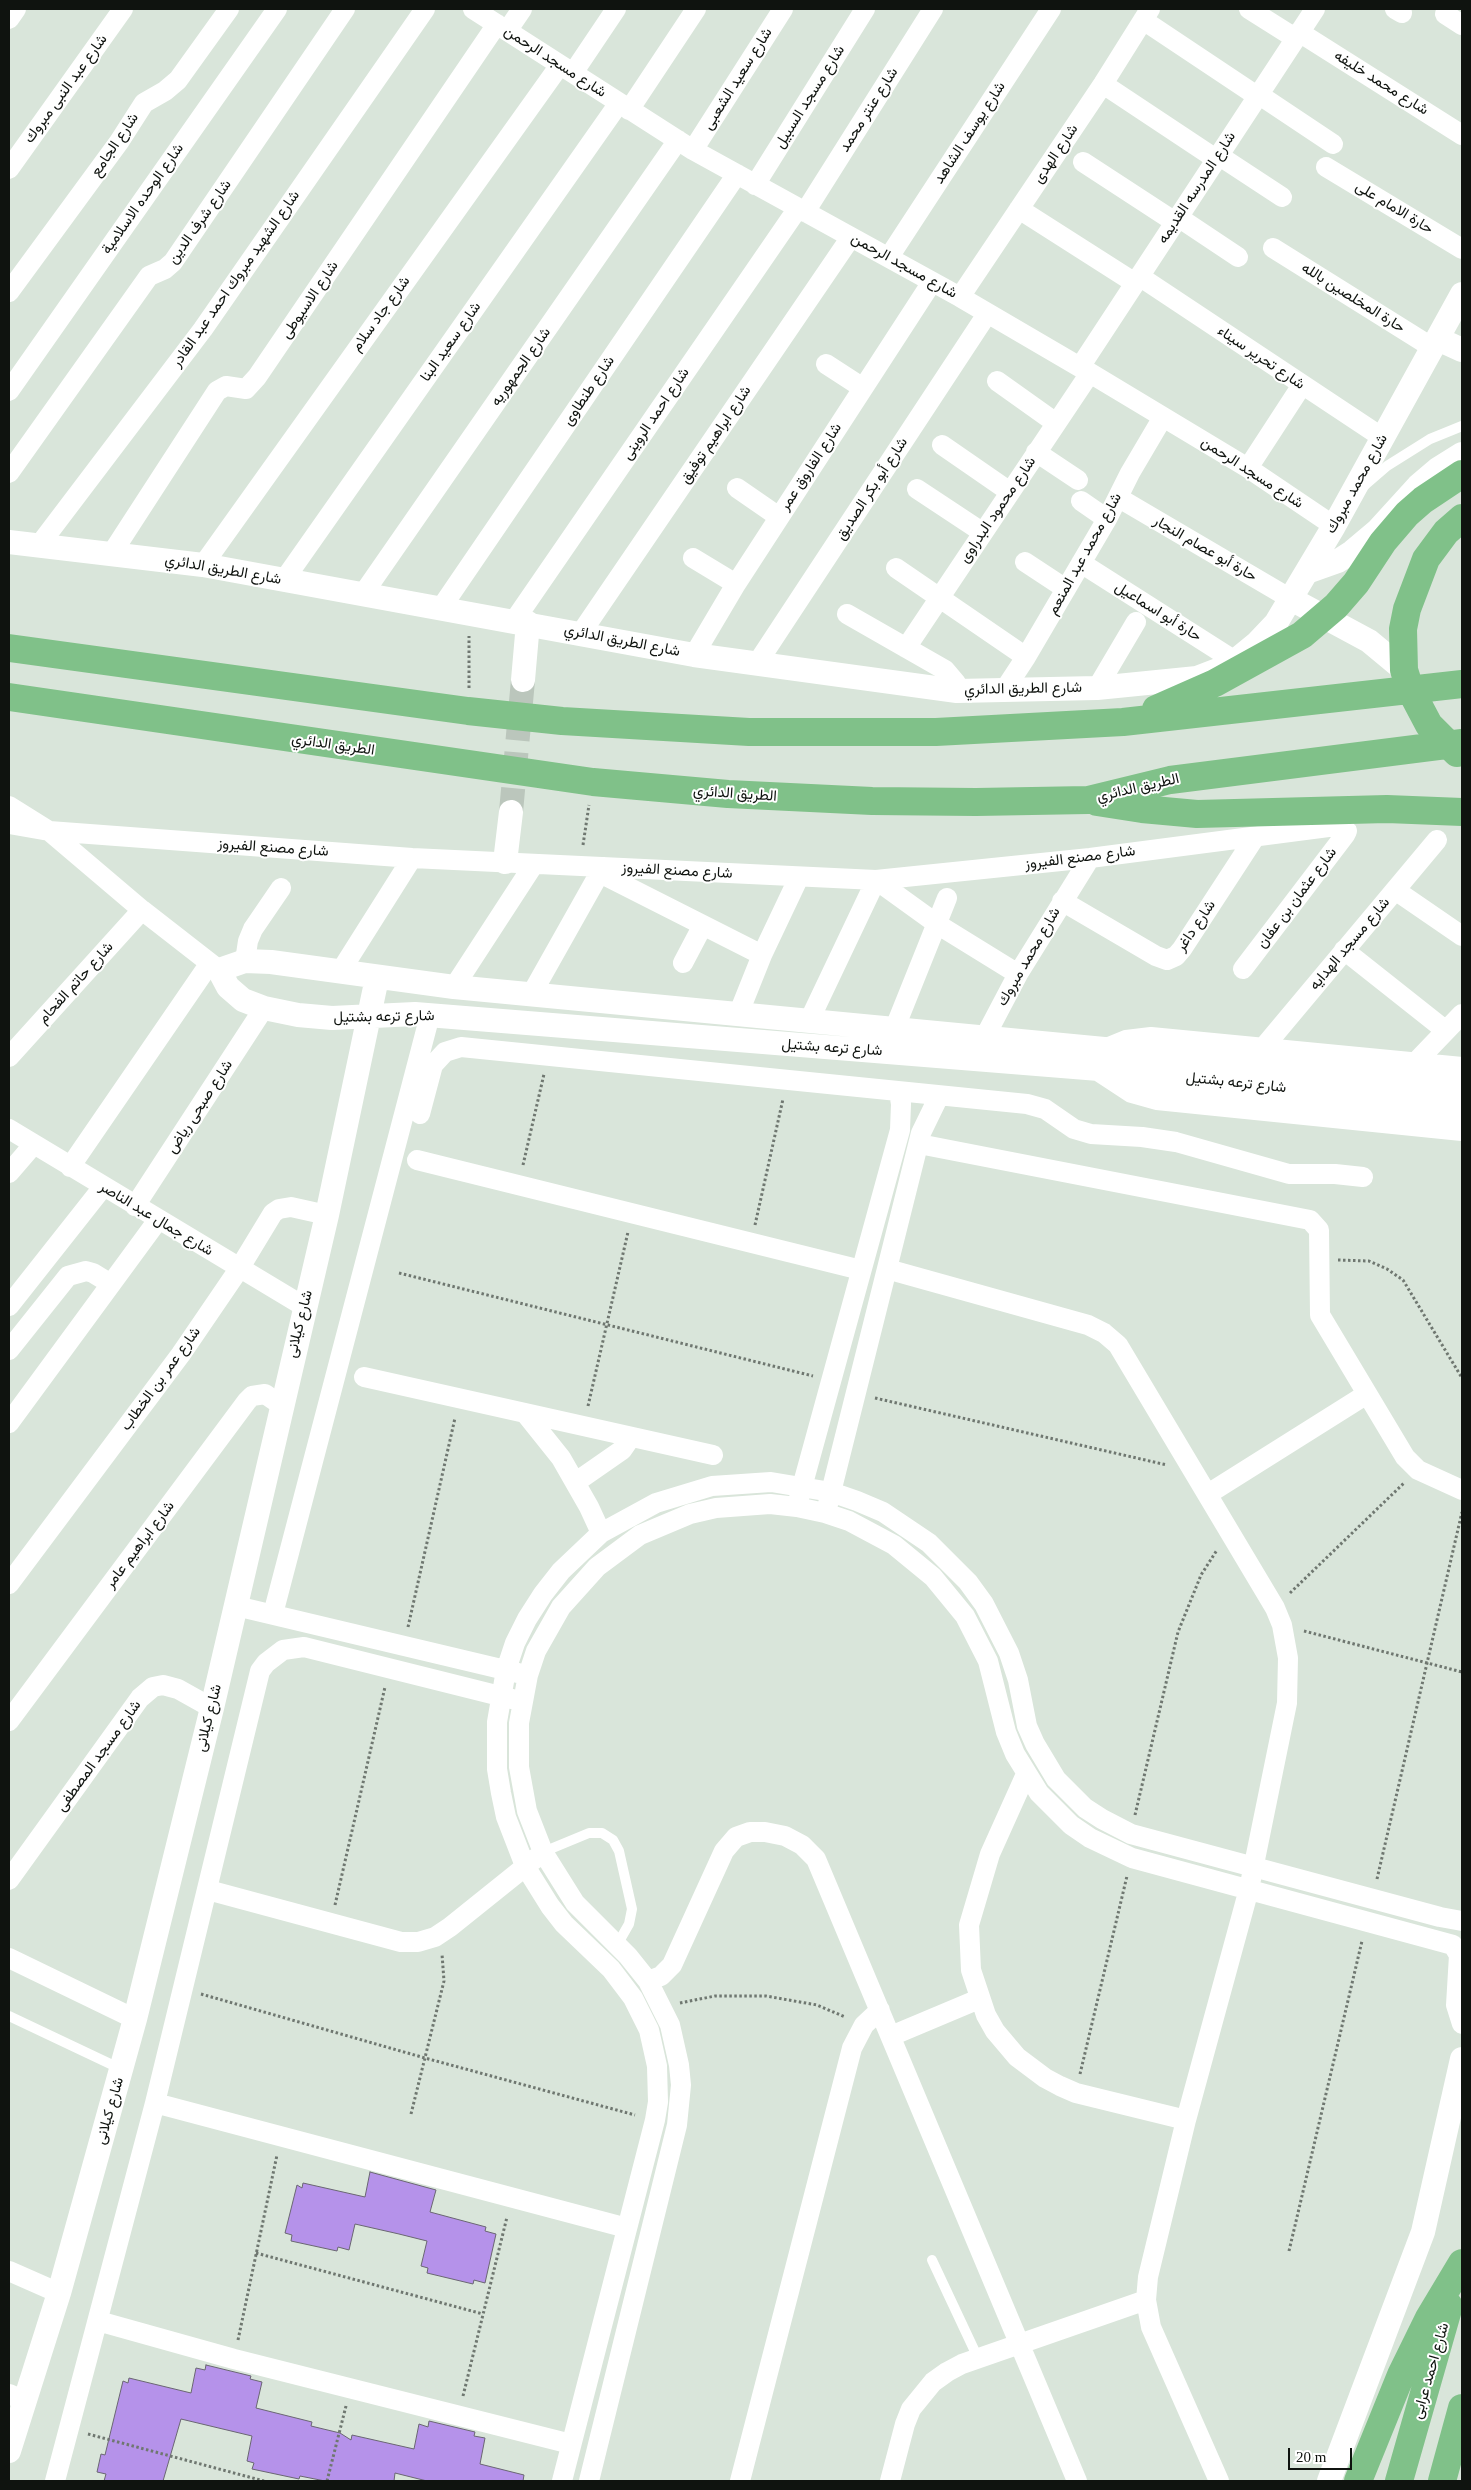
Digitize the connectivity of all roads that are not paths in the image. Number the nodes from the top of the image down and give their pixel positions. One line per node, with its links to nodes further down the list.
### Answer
1 (16, 9): 19 (street)
2 (124, 9): 33 (street, شارع عبد النبى مبروك)
3 (229, 9): 47 (street, شارع الجامع)
4 (277, 9): 58 (street, شارع الوحده الاسلامية)
5 (345, 9): 67 (street, شارع شرف الدين)
6 (425, 9): 82 (street, شارع الشهيد مبروك احمد عبد القادر)
7 (473, 9): 21 (street, شارع مسجد الرحمن)
8 (522, 9): 21 (street)
9 (616, 9): 23 (street, شارع جاد سلام)
10 (696, 9): 26 (street, شارع سعيد البنا)
11 (783, 9): 29 (street, شارع سعيد الشعبى)
12 (865, 9): 35 (street, شارع مسجد السبيل)
13 (933, 9): 38 (street, شارع عنتر محمد)
14 (1051, 9): 43 (street, شارع يوسف الشاهد)
15 (1249, 9): 22 (street, شارع محمد خليفه)
16 (1315, 9): 22 (street, شارع المدرسه القديمه)
17 (1445, 14): 20 (street)
18 (1147, 15): 24 (street, شارع الهدى); 25 (street)
19 (9, 19)
20 (1462, 25)
21 (502, 27): 23 (street, شارع مسجد الرحمن); 83 (street, شارع الاسيوطى)
22 (1297, 35): 25 (street, شارع المدرسه القديمه); 27 (street, شارع محمد خليفه)
23 (566, 69): 26 (street, شارع مسجد الرحمن); 87 (street, شارع جاد سلام)
24 (1103, 84): 30 (street); 37 (street, شارع الهدى)
25 (1258, 95): 28 (street); 30 (street, شارع المدرسه القديمه)
26 (624, 107): 29 (street, شارع مسجد الرحمن); 90 (street, شارع سعيد البنا)
27 (1462, 134)
28 (1333, 144)
29 (685, 145): 34 (street, شارع مسجد الرحمن); 93 (street, شارع الجمهوريه)
30 (1217, 157): 36 (street); 39 (street, شارع المدرسه القديمه)
31 (1083, 162): 39 (street)
32 (1326, 167): 42 (street, حارة الامام على)
33 (9, 169)
34 (737, 174): 35 (street, شارع مسجد الرحمن); 96 (street, شارع طنطاوى)
35 (755, 184): 38 (street, شارع مسجد الرحمن)
36 (1282, 197)
37 (1019, 209): 45 (street, شارع تحرير سيناء); 49 (street, شارع الهدى)
38 (801, 210): 40 (street, شارع مسجد الرحمن); 98 (street, شارع احمد الروينى)
39 (1176, 220): 44 (street); 45 (street, شارع المدرسه القديمه)
40 (851, 237): 43 (street, شارع مسجد الرحمن); 100 (street, شارع ابراهيم توفيق)
41 (1273, 248): 51 (street, حارة المخلصين بالله)
42 (1462, 249)
43 (889, 257): 46 (street, شارع مسجد الرحمن)
44 (1238, 257)
45 (1137, 280): 54 (street, شارع المدرسه القديمه); 56 (street, شارع تحرير سيناء)
46 (932, 282): 49 (street, شارع مسجد الرحمن); 57 (street, شارع الفاروق عمر)
47 (9, 292)
48 (1462, 294): 51 (street, شارع محمد مبروك)
49 (960, 297): 50 (street, شارع مسجد الرحمن)
50 (988, 314): 54 (street, شارع مسجد الرحمن); 106 (street, شارع أبو بكر الصديق)
51 (1436, 344): 52 (street); 62 (street, شارع محمد مبروك)
52 (1462, 350)
53 (826, 364): 57 (street)
54 (1085, 370): 59 (street, شارع مسجد الرحمن); 60 (street, شارع محمود البدراوى)
55 (997, 381): 60 (street)
56 (1302, 385): 62 (street, شارع تحرير سيناء); 66 (street)
57 (863, 388): 76 (street, شارع الفاروق عمر)
58 (9, 391)
59 (1163, 418): 66 (street, شارع مسجد الرحمن); 73 (street, شارع محمد عبد المنعم)
60 (1056, 423): 64 (street, شارع محمود البدراوى)
61 (1462, 426): 74 (lane)
62 (1383, 438): 74 (street, شارع محمد مبروك)
63 (942, 445): 72 (street)
64 (1036, 452): 69 (street); 72 (street, شارع محمود البدراوى)
65 (1462, 454): 89 (street)
66 (1248, 468): 79 (street, شارع مسجد الرحمن)
67 (9, 473)
68 (1462, 474): 114 (highway)
69 (1078, 480)
70 (737, 488): 76 (street)
71 (917, 489): 80 (street)
72 (1010, 492): 80 (street, شارع محمود البدراوى)
73 (1119, 498): 78 (street, شارع محمد عبد المنعم); 95 (street, حارة أبو عصام النجار)
74 (1349, 499): 79 (street, شارع محمد مبروك)
75 (1081, 501): 78 (street)
76 (779, 517): 91 (street, شارع الفاروق عمر)
77 (1462, 518): 107 (highway)
78 (1107, 519): 86 (street, شارع محمد عبد المنعم)
79 (1334, 526): 89 (street, شارع محمد مبروك)
80 (982, 532): 94 (street, شارع محمود البدراوى)
81 (9, 542): 82 (street, شارع الطريق الدائري)
82 (40, 544): 83 (street, شارع الطريق الدائري)
83 (112, 553): 87 (street, شارع الطريق الدائري)
84 (693, 558): 91 (street)
85 (1025, 562): 92 (street)
86 (1081, 563): 92 (street, شارع محمد عبد المنعم); 105 (street, حارة أبو اسماعيل)
87 (204, 565): 90 (street, شارع الطريق الدائري)
88 (896, 568): 94 (street)
89 (1307, 572): 95 (street, شارع محمد مبروك)
90 (284, 580): 93 (street, شارع الطريق الدائري)
91 (736, 584): 103 (street, شارع الفاروق عمر)
92 (1066, 589): 104 (street, شارع محمد عبد المنعم)
93 (363, 594): 96 (street, شارع الطريق الدائري)
94 (940, 598): 102 (street, شارع محمود البدراوى); 104 (street)
95 (1291, 599): 105 (street, شارع محمد مبروك); 107 (street)
96 (441, 608): 98 (street, شارع الطريق الدائري)
97 (847, 614): 102 (street)
98 (521, 622): 100 (street, شارع الطريق الدائري); 108 (street)
99 (1136, 622): 110 (street)
100 (581, 633): 103 (street, شارع الطريق الدائري)
101 (9, 648): 114 (highway)
102 (906, 648): 112 (street)
103 (694, 655): 106 (street, شارع الطريق الدائري)
104 (1026, 657): 111 (street, شارع محمد عبد المنعم)
105 (1235, 661): 110 (street, شارع الطريق الدائري)
106 (756, 665): 112 (street, شارع الطريق الدائري)
107 (1404, 670): 116 (highway)
108 (523, 680)
109 (1462, 684): 114 (highway)
110 (1097, 688): 111 (street, شارع الطريق الدائري)
111 (1005, 689): 112 (street, شارع الطريق الدائري)
112 (957, 691)
113 (9, 697): 117 (highway, الطريق الدائري)
114 (1124, 722)
115 (1462, 744): 117 (highway, الطريق الدائري)
116 (1462, 757)
117 (1088, 800): 120 (highway)
118 (9, 806): 123 (street, شارع ترعه بشتيل)
119 (512, 812): 128 (street)
120 (1462, 812)
121 (9, 824): 123 (street, شارع مصنع الفيروز)
122 (1343, 828): 124 (street, شارع مصنع الفيروز); 146 (street, شارع عثمان بن عفان)
123 (48, 830): 126 (street, شارع مصنع الفيروز); 137 (street, شارع ترعه بشتيل)
124 (1255, 836): 127 (street, شارع مصنع الفيروز); 136 (street, شارع داغر)
125 (1437, 840): 134 (street, شارع مسجد الهدايه)
126 (412, 858): 128 (street, شارع مصنع الفيروز); 147 (street)
127 (1090, 858): 132 (street, شارع مصنع الفيروز); 136 (street, شارع محمد مبروك)
128 (505, 862): 129 (street, شارع مصنع الفيروز)
129 (534, 864): 130 (street, شارع مصنع الفيروز); 150 (street)
130 (601, 870): 131 (street, شارع مصنع الفيروز); 139 (street); 151 (street)
131 (800, 877): 132 (street, شارع مصنع الفيروز); 142 (street)
132 (876, 880): 138 (street); 157 (street)
133 (281, 888): 143 (street)
134 (1395, 890): 140 (street); 141 (street, شارع مسجد الهدايه)
135 (947, 898): 138 (street)
136 (1062, 901): 148 (street, شارع محمد مبروك)
137 (142, 910): 145 (street, شارع ترعه بشتيل); 162 (street, شارع حاتم الفحام)
138 (937, 924): 148 (street); 158 (street)
139 (703, 925): 142 (street); 144 (street)
140 (1462, 936)
141 (1344, 950): 159 (street); 161 (street, شارع مسجد الهدايه)
142 (762, 955): 156 (street)
143 (244, 962): 145 (street, شارع ترعه بشتيل); 147 (street, شارع ترعه بشتيل)
144 (683, 963)
145 (215, 966): 152 (street, شارع ترعه بشتيل); 177 (street)
146 (1243, 969)
147 (340, 972): 149 (street, شارع ترعه بشتيل)
148 (1018, 974): 160 (street, شارع محمد مبروك)
149 (377, 978): 150 (street, شارع ترعه بشتيل); 154 (street, شارع كيلانى)
150 (454, 987): 151 (street, شارع ترعه بشتيل)
151 (531, 995): 156 (street, شارع ترعه بشتيل)
152 (264, 1008): 154 (street, شارع ترعه بشتيل); 181 (street, شارع صبحى رياض)
153 (1462, 1014): 159 (street)
154 (369, 1015): 155 (street, شارع ترعه بشتيل); 182 (street, شارع كيلانى)
155 (430, 1015): 163 (street, شارع ترعه بشتيل); 208 (street)
156 (738, 1015): 157 (street, شارع ترعه بشتيل)
157 (809, 1022): 158 (street, شارع ترعه بشتيل)
158 (894, 1030): 160 (street, شارع ترعه بشتيل)
159 (1445, 1030): 165 (street)
160 (984, 1038): 163 (street, شارع محمد مبروك); 164 (street, شارع ترعه بشتيل)
161 (1263, 1048): 164 (street, شارع ترعه بشتيل); 165 (street, شارع ترعه بشتيل)
162 (9, 1056)
163 (973, 1059): 164 (street, شارع ترعه بشتيل)
164 (1101, 1059): 167 (street, شارع ترعه بشتيل); 170 (street, شارع ترعه بشتيل); 173 (street)
165 (1415, 1062): 166 (street, شارع ترعه بشتيل)
166 (1462, 1067)
167 (1462, 1086)
168 (899, 1092): 169 (street); 171 (street); 186 (street)
169 (939, 1096): 175 (street); 179 (street)
170 (1462, 1107)
171 (420, 1114)
172 (9, 1129): 174 (street, شارع جمال عبد الناصر)
173 (1462, 1129)
174 (34, 1144): 177 (street, شارع جمال عبد الناصر); 178 (street)
175 (919, 1144): 185 (street); 192 (street)
176 (416, 1160): 186 (street)
177 (70, 1167): 180 (street, شارع جمال عبد الناصر)
178 (9, 1173)
179 (1363, 1177)
180 (103, 1187): 181 (street, شارع جمال عبد الناصر); 188 (street)
181 (135, 1206): 183 (street, شارع جمال عبد الناصر)
182 (326, 1215): 184 (street, شارع عمر بن الخطاب); 189 (street, شارع كيلانى)
183 (158, 1220): 184 (street, شارع جمال عبد الناصر); 187 (street)
184 (240, 1269): 189 (street, شارع جمال عبد الناصر); 206 (street, شارع عمر بن الخطاب)
185 (887, 1269): 201 (street); 202 (street)
186 (861, 1270): 199 (street)
187 (111, 1284): 190 (street); 195 (street)
188 (9, 1306)
189 (304, 1307): 193 (street, شارع كيلانى)
190 (9, 1350)
191 (364, 1377): 194 (street)
192 (1367, 1394): 200 (street); 202 (street)
193 (281, 1405): 207 (street, شارع كيلانى); 214 (street, شارع ابراهيم عامر)
194 (526, 1413): 196 (street); 198 (street)
195 (9, 1423)
196 (631, 1437): 197 (street); 198 (street)
197 (713, 1455)
198 (576, 1482): 205 (street)
199 (802, 1486): 201 (street); 203 (street); 205 (street)
200 (1462, 1490)
201 (831, 1492): 204 (street); 218 (street)
202 (1208, 1494): 218 (street)
203 (797, 1507): 204 (street); 210 (street)
204 (825, 1513): 215 (street)
205 (601, 1533): 209 (street)
206 (9, 1584)
207 (236, 1606): 208 (street); 213 (street, شارع كيلانى)
208 (273, 1614): 209 (street)
209 (506, 1670): 210 (street); 211 (street)
210 (528, 1675): 212 (street)
211 (500, 1696): 212 (street); 217 (street); 221 (street)
212 (522, 1702): 216 (street)
213 (212, 1708): 219 (street, شارع مسجد المصطفى); 229 (street, شارع كيلانى)
214 (9, 1721)
215 (1026, 1774): 220 (street); 226 (street)
216 (543, 1852): 217 (street); 223 (street); 223 (lane)
217 (525, 1866): 221 (street); 236 (street)
218 (1253, 1868): 220 (street); 222 (street)
219 (9, 1880)
220 (1249, 1889): 230 (street); 235 (street)
221 (208, 1890): 234 (street)
222 (1462, 1921)
223 (617, 1945): 225 (street)
224 (9, 1958): 229 (street)
225 (648, 1981): 227 (street); 244 (street)
226 (979, 2000): 231 (street); 235 (street)
227 (880, 2010): 231 (street); 254 (street)
228 (9, 2016): 233 (lane)
229 (135, 2019): 233 (street, شارع كيلانى)
230 (1462, 2024)
231 (890, 2036): 245 (street)
232 (1462, 2059): 258 (street)
233 (122, 2069): 240 (street, شارع كيلانى)
234 (155, 2103): 236 (street); 242 (street)
235 (1186, 2120): 241 (street)
236 (627, 2228): 243 (street)
237 (932, 2260): 246 (lane)
238 (1462, 2262): 259 (highway); 260 (highway, شارع احمد عرابى)
239 (9, 2271): 240 (street)
240 (59, 2293): 247 (street, شارع كيلانى)
241 (1146, 2300): 245 (street); 257 (street)
242 (98, 2321): 249 (street); 251 (street)
243 (601, 2329): 244 (street); 249 (street)
244 (625, 2335): 253 (street)
245 (1020, 2344): 246 (street); 256 (street)
246 (978, 2358): 255 (street)
247 (17, 2397): 250 (street, شارع كيلانى)
248 (1462, 2408): 261 (highway)
249 (571, 2444): 252 (street)
250 (9, 2451)
251 (55, 2481)
252 (562, 2481)
253 (589, 2481)
254 (740, 2481)
255 (890, 2481)
256 (1078, 2481)
257 (1219, 2481)
258 (1329, 2481)
259 (1358, 2481)
260 (1399, 2481)
261 (1442, 2481)

